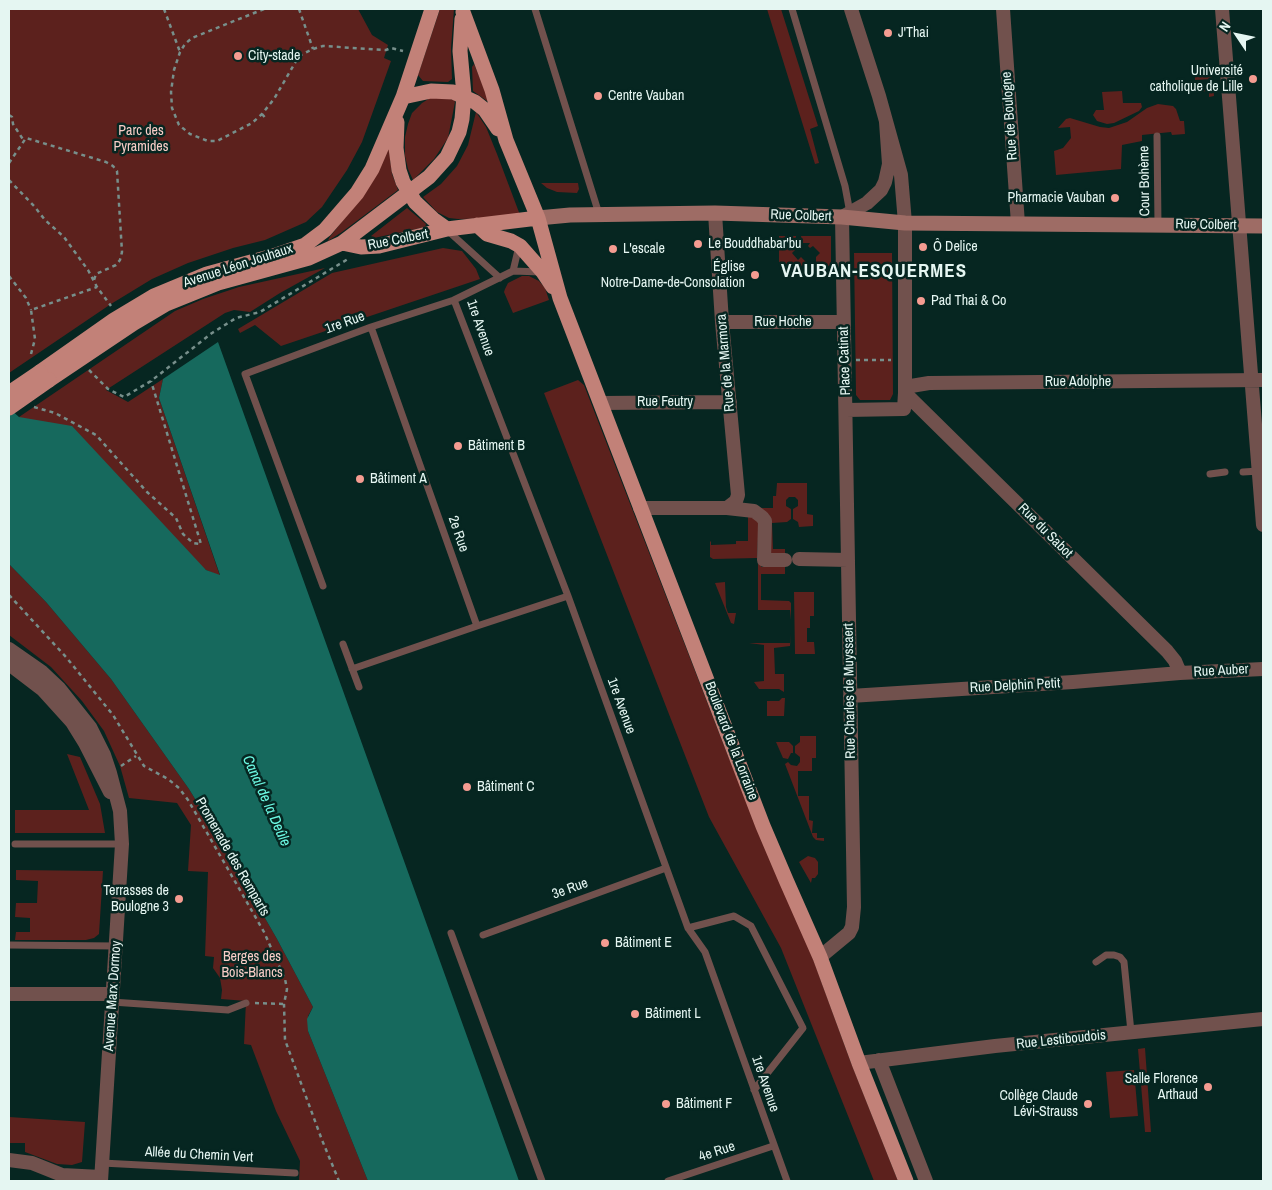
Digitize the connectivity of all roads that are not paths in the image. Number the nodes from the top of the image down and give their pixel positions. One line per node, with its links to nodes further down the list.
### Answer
1 (432, 9): 9 (main road, Avenue Léon Jouhaux)
2 (535, 9): 16 (lane)
3 (792, 9): 17 (lane)
4 (851, 9): 11 (street)
5 (1003, 9): 20 (street, Rue de Boulogne)
6 (1222, 9): 23 (street)
7 (463, 10): 8 (main road, Avenue Léon Jouhaux); 13 (main road, Boulevard de la Lorraine)
8 (464, 96): 9 (main road, Boulevard de la Lorraine); 13 (main road, Boulevard de la Lorraine); 14 (main road, Avenue Léon Jouhaux)
9 (403, 97): 10 (main road, Avenue Léon Jouhaux)
10 (397, 113): 14 (main road, Avenue Léon Jouhaux); 36 (main road, Avenue Léon Jouhaux)
11 (886, 122): 17 (street); 19 (street)
12 (1157, 136): 21 (lane, Cour Bohème)
13 (506, 140): 18 (main road, Boulevard de la Lorraine)
14 (409, 193): 25 (main road, Avenue Léon Jouhaux); 26 (main road, Avenue Léon Jouhaux)
15 (715, 213): 16 (street, Rue Colbert); 17 (street, Rue Colbert); 33 (street, Rue de la Marmora)
16 (599, 214): 18 (street, Rue Colbert)
17 (846, 215): 19 (street, Rue Colbert); 34 (street, Place Catinat)
18 (538, 218): 22 (main road, Rue Colbert); 31 (main road, Boulevard de la Lorraine)
19 (905, 223): 20 (street, Rue Colbert); 38 (street)
20 (1018, 224): 21 (street, Rue Colbert)
21 (1158, 225): 23 (street, Rue Colbert)
22 (477, 226): 25 (main road, Rue Colbert); 27 (main road, Boulevard de la Lorraine)
23 (1239, 226): 24 (street, Rue Colbert); 37 (street)
24 (1263, 226)
25 (447, 229): 26 (main road, Rue Colbert); 30 (lane)
26 (342, 243): 36 (main road, Avenue Léon Jouhaux)
27 (520, 246): 28 (lane); 29 (main road, Boulevard de la Lorraine)
28 (513, 271): 29 (lane); 30 (lane, 1re Avenue)
29 (544, 272): 31 (main road, Boulevard de la Lorraine)
30 (500, 278): 32 (lane, 1re Avenue)
31 (560, 298): 41 (main road, Boulevard de la Lorraine)
32 (454, 300): 35 (lane, 1re Rue); 53 (lane, 1re Avenue)
33 (722, 322): 34 (street, Rue Hoche); 40 (street, Rue de la Marmora)
34 (843, 322): 43 (street, Place Catinat)
35 (371, 327): 52 (lane, 1re Rue); 54 (lane, 2e Rue)
36 (45, 376): 39 (main road, Avenue Léon Jouhaux, bridge); 42 (main road, Avenue Léon Jouhaux, bridge)
37 (1257, 380): 38 (street, Rue Adolphe); 44 (street)
38 (905, 390): 43 (street, Place Catinat); 60 (street, Rue du Sabot)
39 (9, 393)
40 (730, 402): 41 (street, Rue Feutry); 49 (street, Rue de la Marmora)
41 (601, 403): 48 (main road, Boulevard de la Lorraine)
42 (9, 408)
43 (846, 410): 51 (street, Rue Charles de Muyssaert)
44 (1259, 471): 46 (lane); 50 (street)
45 (1225, 472): 47 (lane)
46 (1243, 472)
47 (1210, 474)
48 (640, 508): 49 (street); 72 (main road, Boulevard de la Lorraine)
49 (727, 508): 51 (street)
50 (1263, 525)
51 (848, 560): 62 (street, Rue Charles de Muyssaert)
52 (323, 586)
53 (568, 596): 54 (lane); 66 (lane, 1re Avenue)
54 (477, 626): 58 (lane)
55 (343, 644): 58 (lane)
56 (9, 648): 63 (street, Avenue Marx Dormoy)
57 (9, 664): 63 (street, Avenue Marx Dormoy)
58 (352, 669): 61 (lane)
59 (1263, 669): 60 (street, Rue Auber)
60 (1180, 673): 62 (street, Rue Delphin Petit)
61 (359, 687)
62 (850, 696): 72 (street, Rue Charles de Muyssaert)
63 (120, 811): 65 (street, Avenue Marx Dormoy)
64 (15, 844): 65 (lane)
65 (122, 844): 71 (street, Avenue Marx Dormoy)
66 (666, 868): 67 (lane, 1re Avenue); 69 (lane, 3e Rue)
67 (688, 928): 81 (lane, 1re Avenue); 81 (lane)
68 (450, 933): 87 (lane)
69 (483, 935)
70 (9, 945): 71 (lane)
71 (116, 946): 75 (street, Avenue Marx Dormoy)
72 (820, 957): 80 (main road, Boulevard de la Lorraine)
73 (1096, 962): 78 (lane)
74 (9, 994): 75 (street)
75 (113, 998): 76 (lane); 84 (street, Avenue Marx Dormoy)
76 (246, 1003)
77 (1263, 1019): 78 (street, Rue Lestiboudois)
78 (1131, 1032): 79 (street, Rue Lestiboudois)
79 (879, 1060): 80 (street, Rue Lestiboudois); 91 (street)
80 (859, 1063): 90 (main road, Boulevard de la Lorraine)
81 (754, 1090): 82 (lane, 1re Avenue)
82 (773, 1146): 88 (lane, 4e Rue); 89 (lane, 1re Avenue)
83 (9, 1160): 86 (street)
84 (102, 1163): 85 (lane, Allée du Chemin Vert); 86 (street, Avenue Marx Dormoy)
85 (295, 1173)
86 (101, 1179)
87 (542, 1181)
88 (668, 1181)
89 (786, 1181)
90 (906, 1181)
91 (926, 1181)

